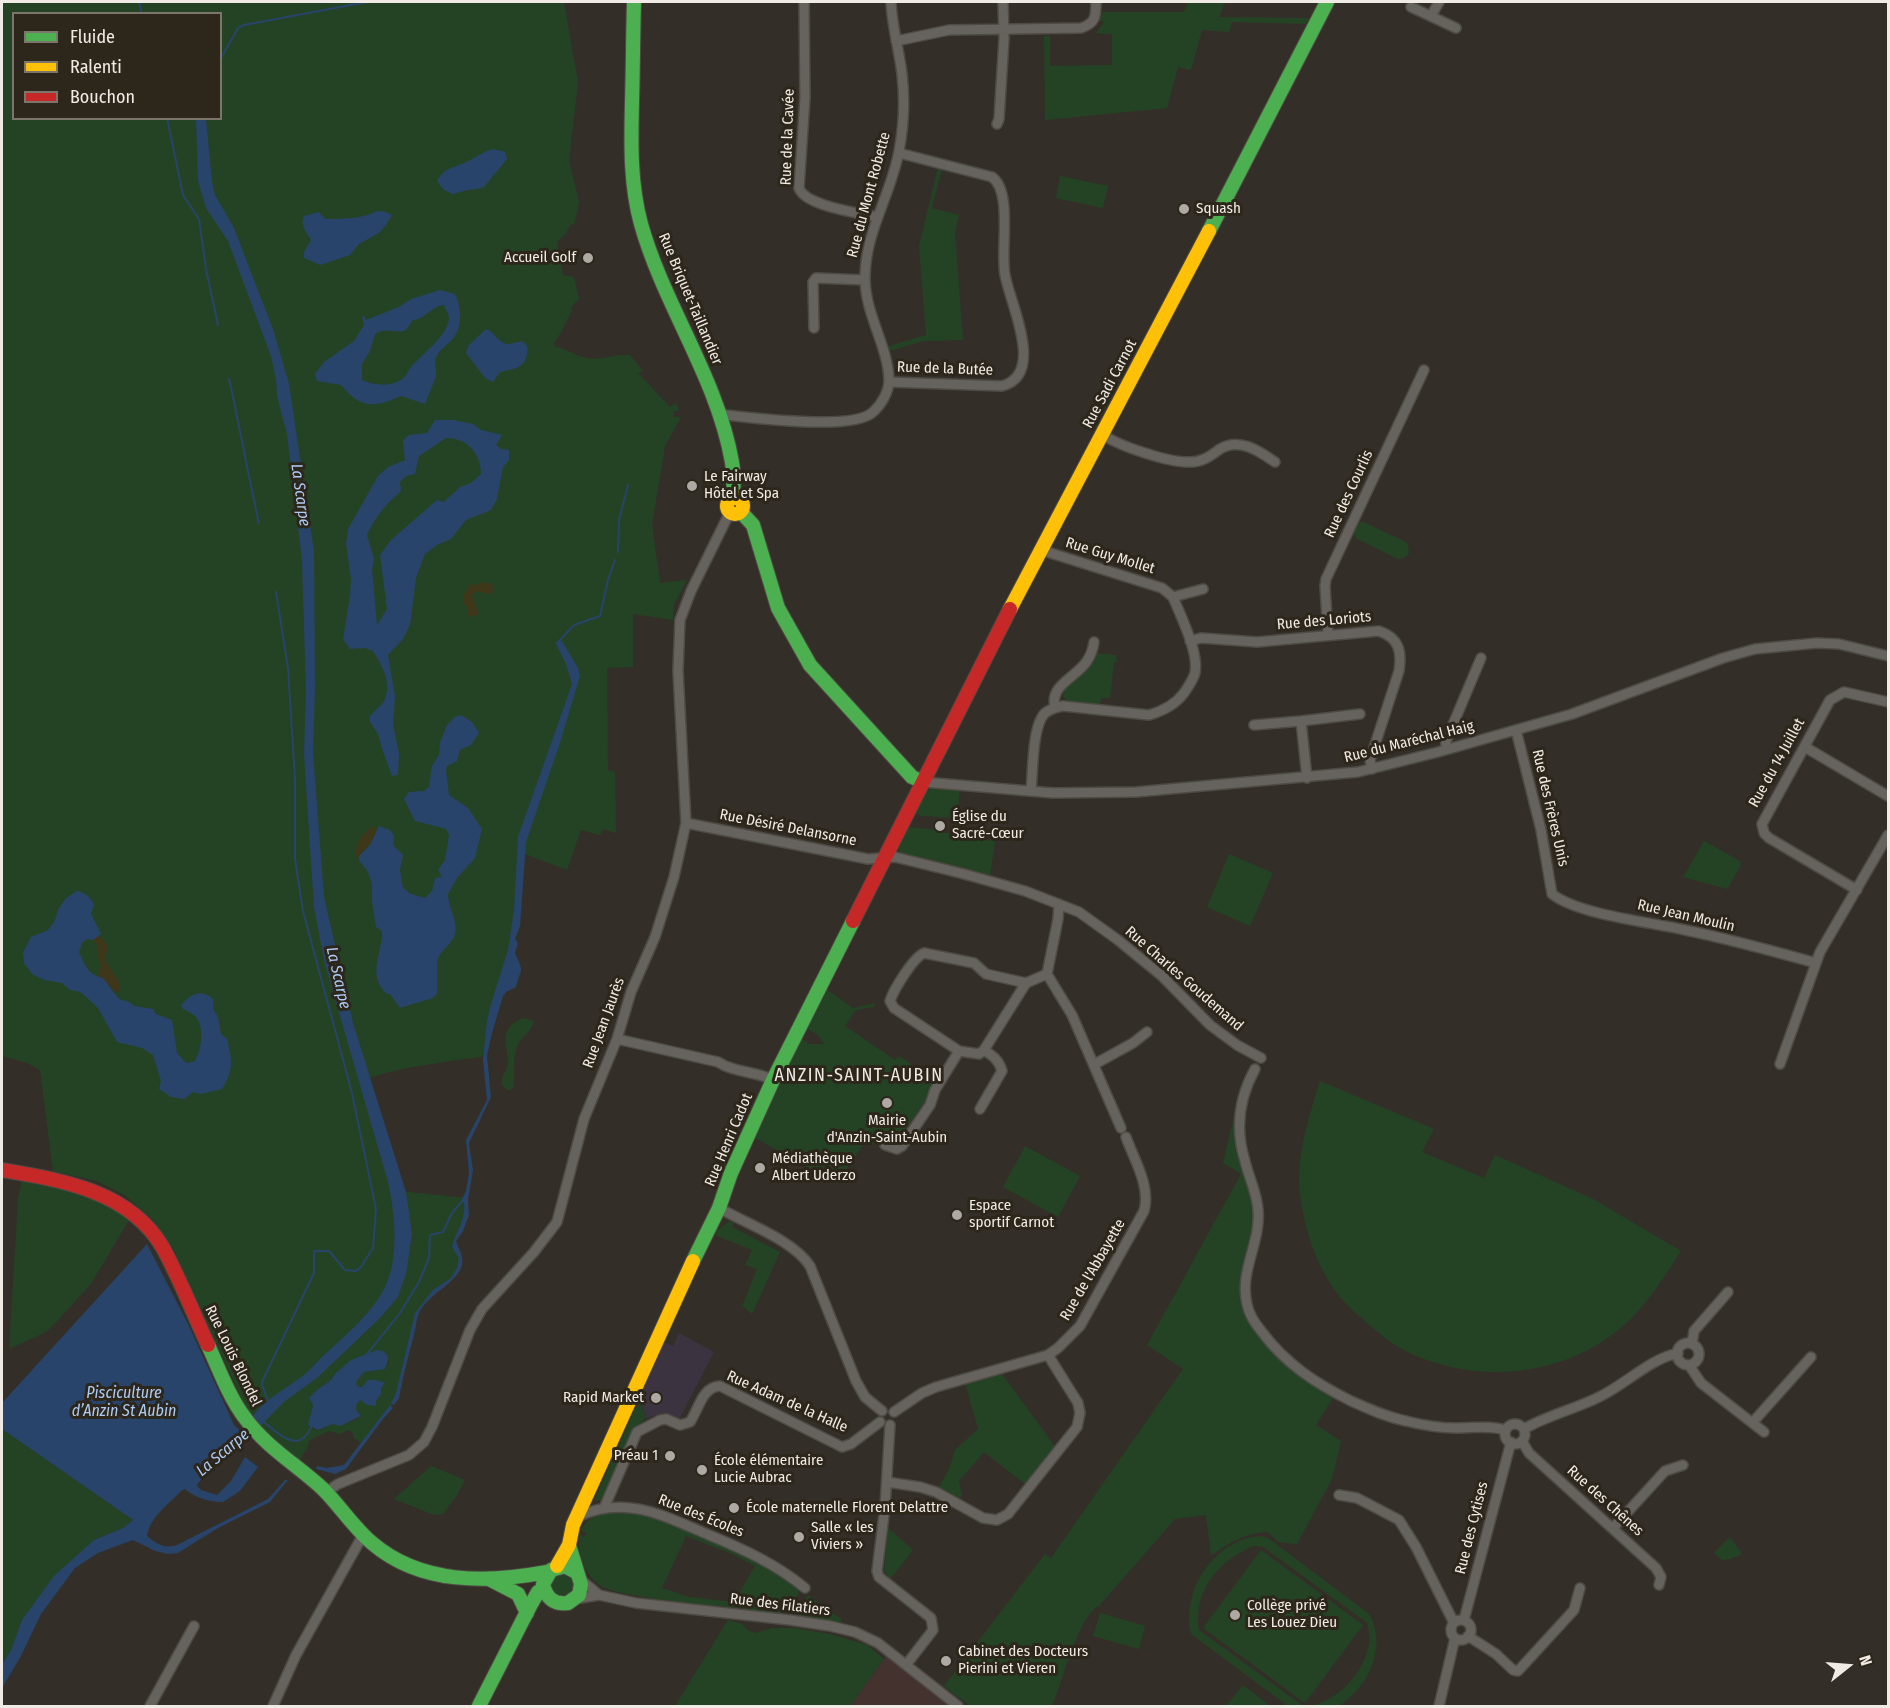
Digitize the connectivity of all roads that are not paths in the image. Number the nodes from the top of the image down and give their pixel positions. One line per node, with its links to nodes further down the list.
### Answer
1 (634, 2): 20 (main road, Rue Briquet-Taillandier)
2 (804, 2): 15 (street, Rue de la Cavée)
3 (891, 2): 12 (street, Rue du Mont Robette)
4 (1004, 2): 11 (street)
5 (1096, 2): 11 (street)
6 (1326, 2): 21 (main road, Rue Sadi Carnot)
7 (1438, 2): 9 (street)
8 (1412, 7): 9 (street)
9 (1431, 16): 10 (street)
10 (1456, 28)
11 (1003, 29): 12 (street); 13 (street)
12 (896, 41): 14 (street, Rue du Mont Robette)
13 (997, 124)
14 (899, 153): 15 (street, Rue du Mont Robette); 19 (street, Rue de la Butée)
15 (877, 217): 16 (street, Rue du Mont Robette)
16 (865, 279): 17 (street); 19 (street, Rue du Mont Robette)
17 (814, 328)
18 (1424, 370): 27 (street, Rue des Courlis)
19 (889, 382): 20 (street)
20 (720, 418): 23 (main road, Rue Briquet-Taillandier)
21 (1102, 435): 22 (street); 24 (main road, Rue Sadi Carnot)
22 (1275, 462)
23 (735, 512): 42 (main road); 45 (street, Rue Jean Jaurès)
24 (1041, 550): 26 (street, Rue Guy Mollet); 42 (main road, Rue Sadi Carnot)
25 (1203, 589): 26 (street)
26 (1173, 597): 28 (street)
27 (1328, 635): 28 (street, Rue des Loriots); 40 (street, Rue des Loriots)
28 (1190, 641): 33 (street)
29 (1094, 642): 33 (street)
30 (1888, 656): 37 (street, Rue du Maréchal Haig)
31 (1481, 658): 39 (street)
32 (1888, 702): 38 (street, Rue du 14 Juillet)
33 (1055, 707): 43 (street)
34 (1360, 714): 35 (street)
35 (1301, 722): 36 (street); 41 (street)
36 (1254, 725)
37 (1516, 730): 39 (street, Rue du Maréchal Haig); 49 (street, Rue des Frères Unis)
38 (1805, 747): 44 (street); 48 (street, Rue du 14 Juillet)
39 (1446, 749): 40 (street, Rue du Maréchal Haig)
40 (1372, 770): 41 (street, Rue du Maréchal Haig)
41 (1307, 778): 43 (street, Rue du Maréchal Haig)
42 (923, 782): 43 (street, Rue du Maréchal Haig); 47 (main road, Rue Henri Cadot)
43 (1031, 790)
44 (1888, 796)
45 (686, 824): 47 (street, Rue Désiré Delansorne); 55 (street, Rue Jean Jaurès)
46 (1888, 834): 48 (street)
47 (885, 858): 50 (street, Rue Charles Goudemand); 62 (main road, Rue Henri Cadot)
48 (1857, 890): 51 (street)
49 (1552, 894): 51 (street, Rue Jean Moulin)
50 (1059, 904): 52 (street); 58 (street, Rue Charles Goudemand)
51 (1816, 963): 60 (street)
52 (1047, 974): 53 (street); 59 (street)
53 (1026, 984): 56 (street); 57 (street)
54 (1147, 1032): 59 (street)
55 (618, 1039): 62 (street); 86 (street, Rue Jean Jaurès)
56 (984, 1050): 57 (street); 63 (street)
57 (959, 1051): 66 (street)
58 (1261, 1058)
59 (1095, 1064): 64 (street)
60 (1780, 1064)
61 (1255, 1069): 80 (street)
62 (773, 1080): 68 (main road, Rue Henri Cadot)
63 (980, 1109)
64 (1121, 1128)
65 (1126, 1137): 72 (street, Rue de l'Abbayette)
66 (885, 1145)
67 (2, 1170): 86 (main road, Rue Louis Blondel)
68 (719, 1208): 75 (street); 89 (main road, Rue Henri Cadot)
69 (1728, 1292): 70 (street)
70 (1692, 1344): 71 (street); 74 (street)
71 (1678, 1353): 74 (street); 79 (street)
72 (1048, 1355): 76 (street, Rue de l'Abbayette); 85 (street)
73 (1811, 1357): 77 (street)
74 (1689, 1365): 77 (street)
75 (882, 1411): 76 (street); 78 (street)
76 (894, 1412): 78 (street)
77 (1753, 1422): 81 (street)
78 (885, 1423): 85 (street); 88 (street, Rue Adam de la Halle)
79 (1524, 1429): 80 (street); 82 (street)
80 (1506, 1430): 83 (street)
81 (1764, 1432)
82 (1522, 1441): 83 (street); 90 (street, Rue des Chênes)
83 (1511, 1442): 104 (street, Rue des Cytises)
84 (1683, 1465): 90 (street)
85 (887, 1482): 109 (street)
86 (326, 1492): 91 (main road, Rue Louis Blondel)
87 (1340, 1496): 105 (street)
88 (604, 1508): 89 (street, Rue des Écoles); 97 (street, Rue des Écoles)
89 (577, 1517): 92 (main road, Rue Henri Cadot)
90 (1613, 1528): 96 (street, Rue des Chênes)
91 (363, 1535): 95 (main road, Rue Louis Blondel); 111 (street)
92 (569, 1545): 93 (main road, Rue Henri Cadot); 94 (main road)
93 (552, 1569): 94 (main road); 95 (main road); 99 (main road)
94 (578, 1575): 100 (street); 101 (main road)
95 (494, 1582): 99 (main road); 103 (main road)
96 (1659, 1585)
97 (805, 1588)
98 (1580, 1588): 107 (street)
99 (543, 1589): 102 (main road); 103 (main road)
100 (599, 1594): 101 (street, Rue des Filatiers); 109 (street, Rue des Filatiers)
101 (574, 1599): 102 (main road)
102 (556, 1603): 103 (main road)
103 (527, 1613): 112 (main road)
104 (1464, 1620): 105 (street); 107 (street)
105 (1454, 1623): 108 (street)
106 (194, 1626): 110 (street)
107 (1468, 1636): 108 (street)
108 (1455, 1638): 114 (street)
109 (906, 1665): 113 (street, Rue des Filatiers)
110 (150, 1707)
111 (273, 1707)
112 (479, 1707)
113 (958, 1707)
114 (1439, 1707)

